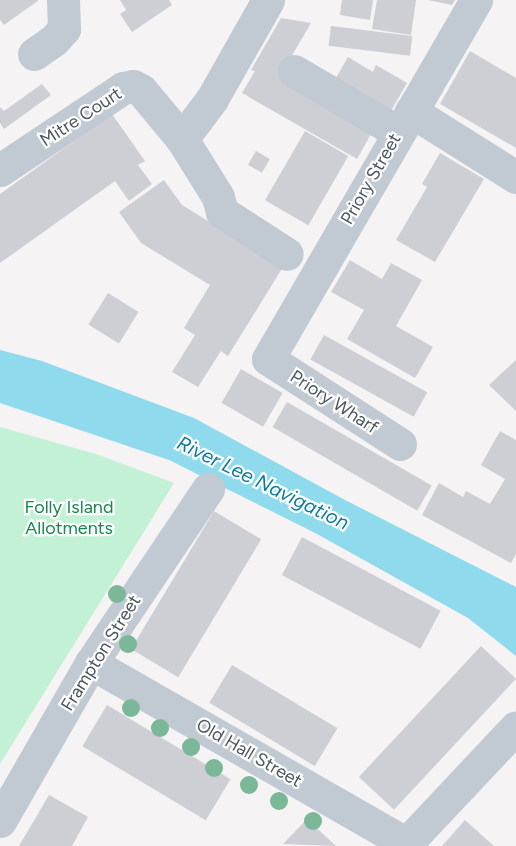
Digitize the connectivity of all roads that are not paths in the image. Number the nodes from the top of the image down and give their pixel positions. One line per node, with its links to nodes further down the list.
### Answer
1 (63, 0): 4 (street)
2 (268, 0): 7 (street)
3 (476, 0): 6 (street, Priory Street)
4 (34, 54)
5 (294, 71): 6 (street)
6 (404, 121): 9 (street); 11 (street, Priory Street)
7 (182, 139): 8 (street, Mitre Court); 10 (street, Mitre Court)
8 (0, 170)
9 (516, 177)
10 (286, 254)
11 (268, 359): 12 (street, Priory Wharf)
12 (400, 444)
13 (208, 489): 14 (street, Frampton Street)
14 (91, 663): 16 (street, Frampton Street); 17 (street, Old Hall Street)
15 (516, 727): 17 (street)
16 (0, 821)
17 (408, 845)

